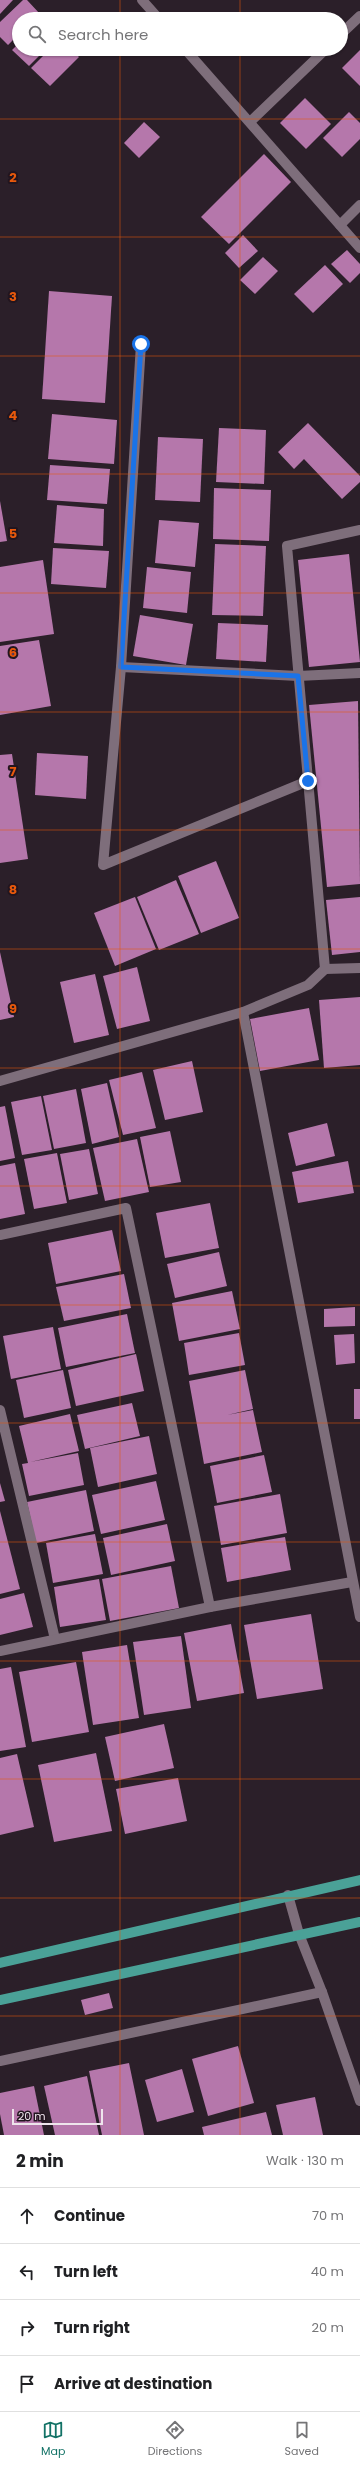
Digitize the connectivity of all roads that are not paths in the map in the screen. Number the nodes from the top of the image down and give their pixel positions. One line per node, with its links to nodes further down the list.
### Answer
1 (142, 0): 2 (street)
2 (153, 12)
3 (360, 16): 4 (street)
4 (348, 27)
5 (191, 56): 7 (street)
6 (319, 56): 7 (street)
7 (250, 122): 9 (street)
8 (360, 206): 9 (street)
9 (340, 225): 10 (street)
10 (360, 248)
11 (141, 344): 13 (street)
12 (360, 530): 15 (street)
13 (121, 667): 15 (street); 16 (street)
14 (360, 673): 15 (street)
15 (298, 676): 16 (street)
16 (308, 781): 18 (street)
17 (360, 968): 18 (street)
18 (325, 969): 19 (street)
19 (243, 1012): 20 (street); 23 (street)
20 (0, 1081)
21 (0, 1235): 24 (street)
22 (0, 1410): 26 (street)
23 (352, 1582): 24 (street); 25 (street)
24 (210, 1607): 26 (street)
25 (360, 1617)
26 (55, 1639): 27 (street)
27 (0, 1651)
28 (360, 1880): 29 (main road)
29 (288, 1895): 31 (street); 32 (main road)
30 (360, 1922): 31 (main road)
31 (299, 1934): 33 (street); 34 (main road)
32 (0, 1963)
33 (322, 1992): 35 (street); 36 (street)
34 (0, 2000)
35 (0, 2061)
36 (360, 2101)

